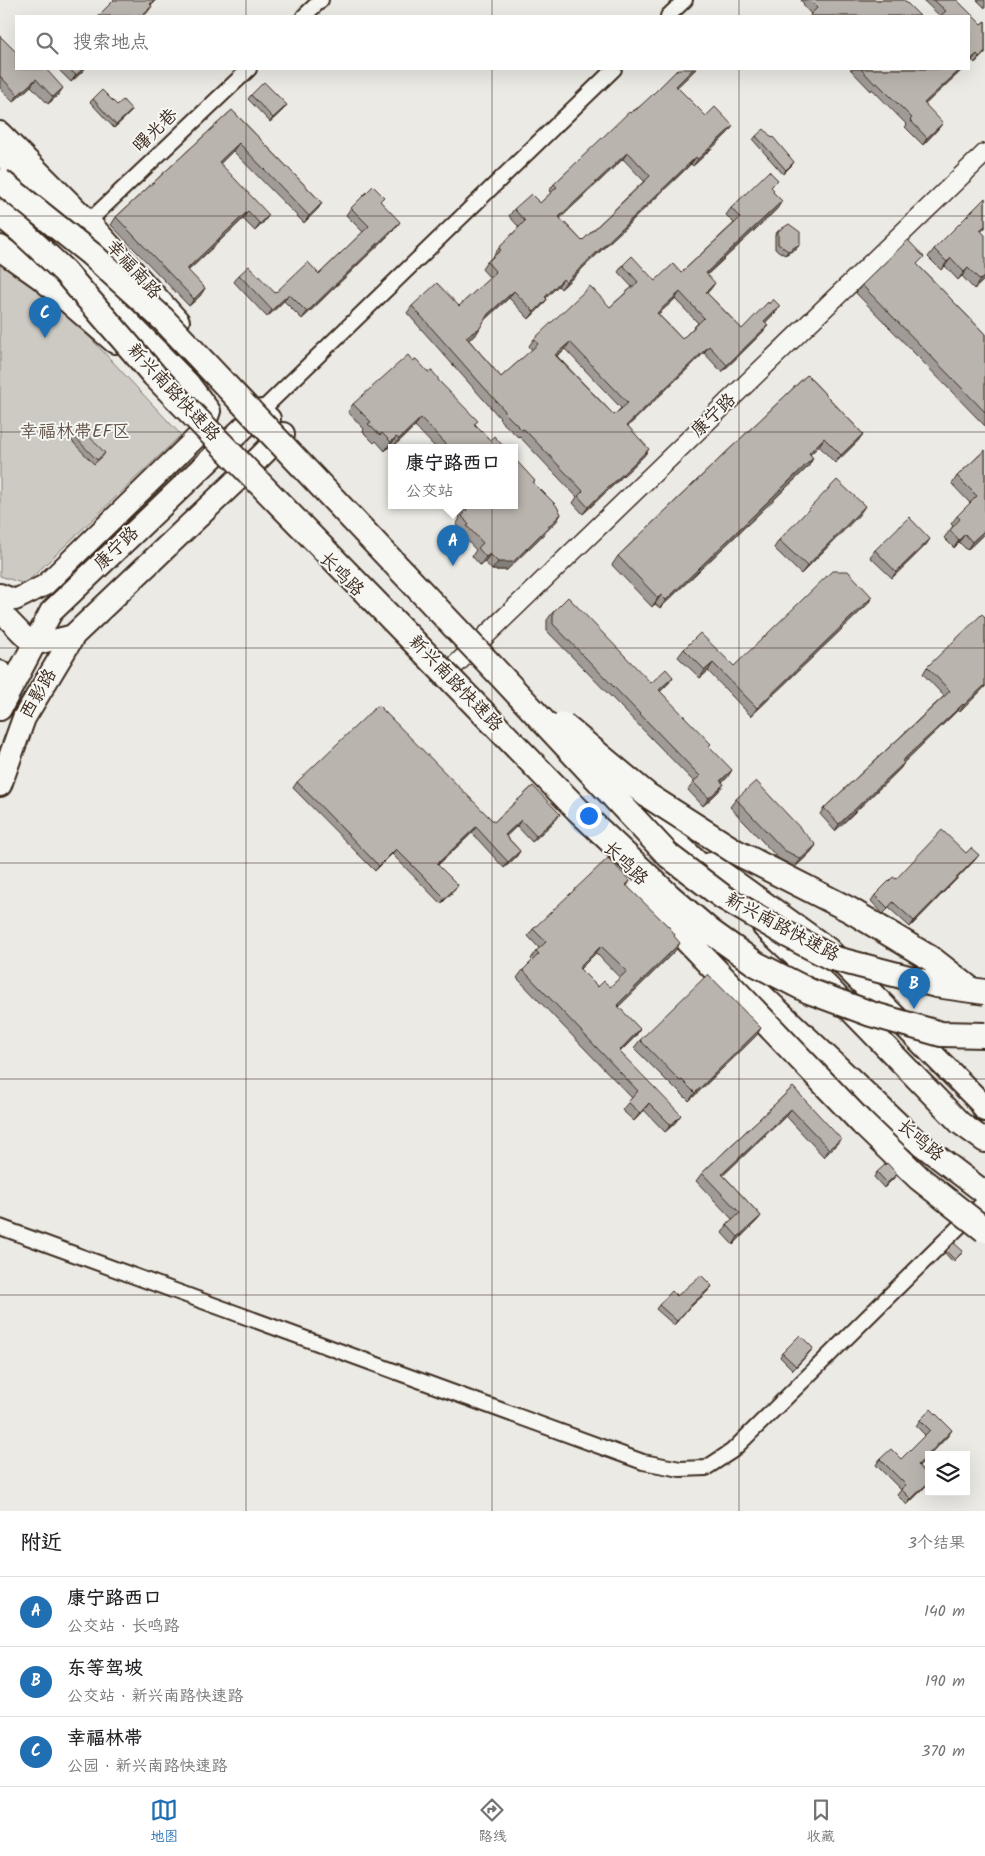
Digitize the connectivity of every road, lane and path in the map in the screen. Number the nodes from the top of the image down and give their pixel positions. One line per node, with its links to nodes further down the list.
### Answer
1 (321, 0): 3 (street)
2 (685, 0): 4 (street)
3 (305, 15)
4 (669, 15)
5 (248, 70): 13 (street, 曙光巷)
6 (613, 70): 18 (street)
7 (0, 132): 13 (main road, 幸福南路)
8 (0, 152): 15 (main road, bridge)
9 (985, 153): 25 (street, 康宁路)
10 (0, 181): 15 (highway, 新兴南路快速路, bridge)
11 (0, 188): 17 (main road)
12 (0, 214): 16 (highway, 新兴南路快速路, bridge)
13 (88, 221): 18 (main road, 幸福南路)
14 (0, 248): 16 (highway, bridge)
15 (163, 319): 28 (highway, 新兴南路快速路, bridge)
16 (154, 375): 32 (highway, 新兴南路快速路, bridge)
17 (189, 383): 18 (main road); 22 (main road)
18 (261, 411): 19 (main road); 20 (main road, 康宁路)
19 (283, 434): 21 (main road, 西影路); 25 (main road)
20 (220, 452): 21 (main road, 长鸣路); 26 (main road, 康宁路)
21 (242, 475): 24 (main road, 西影路); 29 (main road, 长鸣路)
22 (0, 594)
23 (0, 611): 26 (main road)
24 (74, 635): 26 (main road); 31 (main road, 西影路)
25 (480, 642): 29 (street, 康宁路); 33 (main road)
26 (33, 645): 30 (main road, 康宁路)
27 (0, 671): 30 (main road)
28 (500, 675): 34 (highway, 新兴南路快速路, bridge); 35 (highway, bridge)
29 (442, 678): 39 (main road, 长鸣路)
30 (0, 708)
31 (0, 785)
32 (578, 810): 36 (highway, 新兴南路快速路, bridge); 42 (highway, bridge)
33 (663, 830): 37 (main road); 38 (main road)
34 (985, 992)
35 (985, 1001)
36 (985, 1035)
37 (985, 1110)
38 (985, 1141)
39 (985, 1193)
40 (985, 1201): 41 (street)
41 (0, 1228)
42 (985, 1230)

